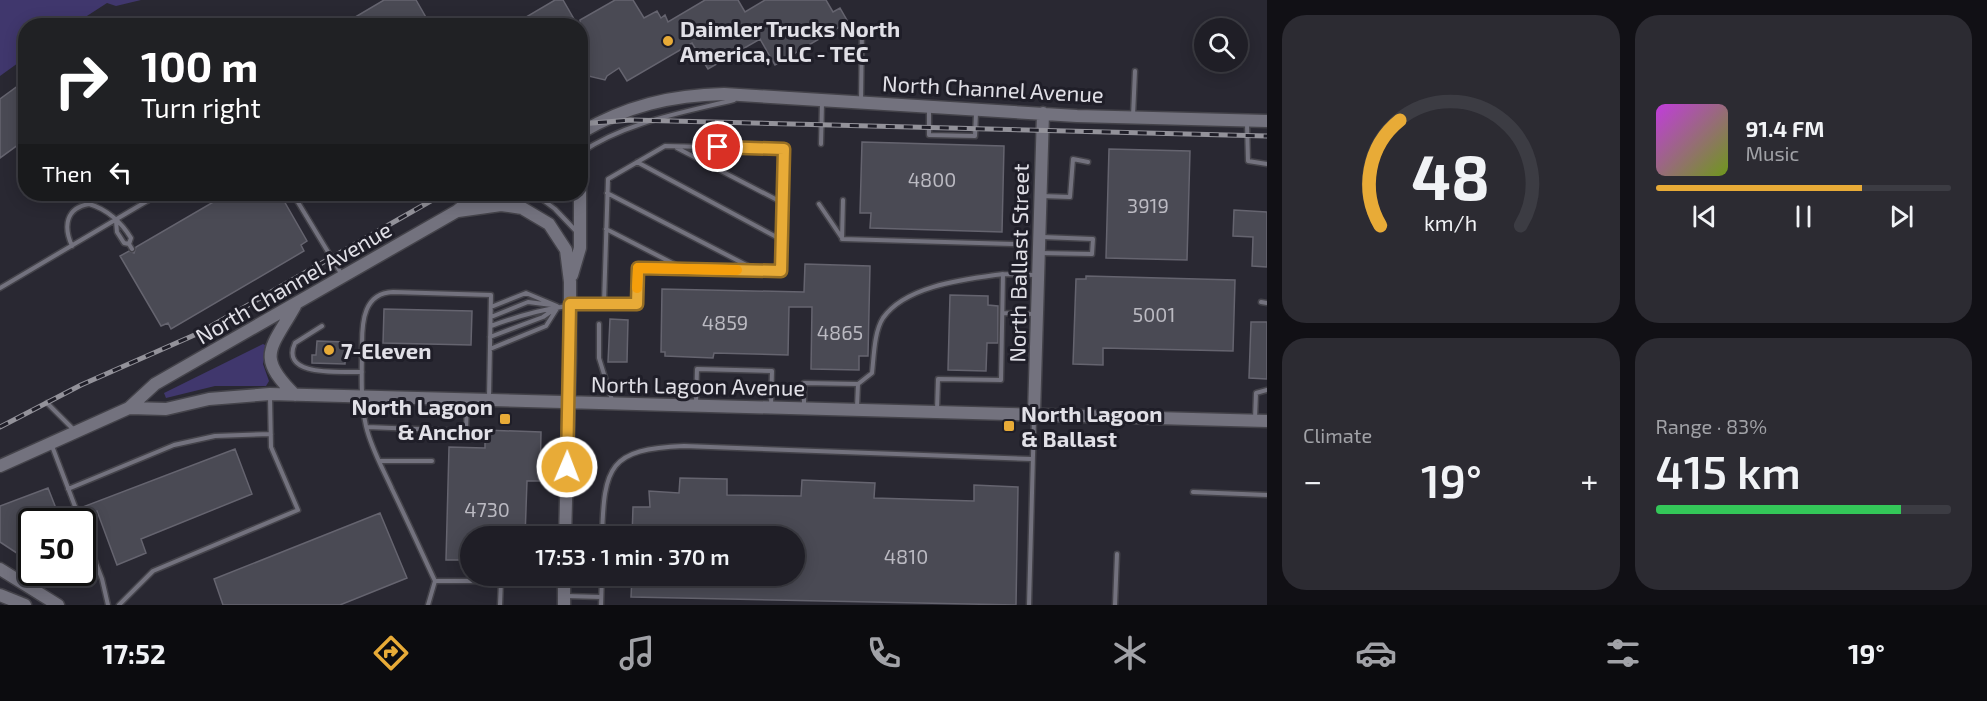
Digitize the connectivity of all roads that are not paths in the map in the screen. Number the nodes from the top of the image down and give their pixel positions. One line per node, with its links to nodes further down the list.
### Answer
1 (862, 29): 5 (lane)
2 (1135, 71): 9 (lane)
3 (752, 95): 4 (street, North Channel Avenue); 12 (street, North Channel Avenue); 15 (lane)
4 (823, 99): 5 (street, North Channel Avenue); 13 (lane)
5 (861, 102): 6 (street, North Channel Avenue)
6 (929, 106): 7 (street, North Channel Avenue); 7 (lane)
7 (976, 109): 8 (street, North Channel Avenue)
8 (1043, 113): 9 (street, North Channel Avenue); 20 (street, North Ballast Street)
9 (1133, 117): 10 (street, North Channel Avenue)
10 (1248, 120): 11 (street, North Channel Avenue); 18 (lane)
11 (1267, 121)
12 (588, 129)
13 (821, 144)
14 (675, 147): 16 (lane); 27 (lane); 27 (lane)
15 (588, 148)
16 (637, 162): 19 (lane); 35 (lane)
17 (1088, 162): 20 (lane)
18 (1267, 164)
19 (608, 193): 31 (lane); 42 (lane)
20 (1041, 196): 33 (street, North Ballast Street)
21 (843, 200): 34 (lane)
22 (147, 201): 30 (lane)
23 (297, 201): 45 (lane)
24 (469, 201): 29 (street, North Channel Avenue)
25 (544, 201): 32 (lane)
26 (580, 201): 32 (street)
27 (783, 203): 35 (lane)
28 (819, 204): 34 (lane)
29 (457, 211): 45 (street, North Channel Avenue); 46 (street)
30 (116, 220): 36 (lane); 36 (lane); 38 (lane); 38 (lane)
31 (606, 229): 41 (lane); 49 (lane)
32 (580, 237): 46 (street)
33 (1039, 237): 40 (street, North Ballast Street); 40 (lane)
34 (842, 239): 37 (lane)
35 (782, 240): 42 (lane)
36 (129, 244): 39 (lane)
37 (1013, 244)
38 (72, 246): 47 (lane)
39 (132, 249)
40 (1039, 253): 44 (street, North Ballast Street)
41 (685, 269): 42 (lane); 49 (lane)
42 (757, 270)
43 (1003, 274): 44 (lane); 54 (lane); 63 (lane)
44 (1039, 275): 55 (street, North Ballast Street)
45 (343, 277): 51 (street, North Channel Avenue)
46 (570, 282): 52 (street)
47 (0, 288)
48 (1261, 302): 50 (lane)
49 (604, 303): 52 (lane)
50 (1267, 303)
51 (296, 305): 66 (street); 74 (street, North Channel Avenue)
52 (564, 305): 53 (lane); 56 (lane); 59 (lane); 60 (lane); 61 (lane); 70 (street)
53 (491, 307): 56 (lane); 62 (lane)
54 (1003, 313): 55 (lane); 78 (lane)
55 (1038, 314): 79 (street, North Ballast Street)
56 (491, 317): 59 (lane)
57 (599, 324): 72 (lane)
58 (322, 326): 62 (lane)
59 (491, 326): 60 (lane)
60 (490, 337): 61 (lane)
61 (490, 350): 69 (lane)
62 (362, 372): 67 (lane)
63 (858, 384): 76 (lane); 77 (lane)
64 (1267, 390): 80 (lane)
65 (270, 394): 66 (street, North Lagoon Avenue); 74 (street, North Lagoon Avenue); 83 (lane)
66 (295, 395): 67 (street, North Lagoon Avenue)
67 (362, 397): 68 (street, North Lagoon Avenue); 81 (lane)
68 (467, 400): 69 (street, North Lagoon Avenue); 81 (lane)
69 (489, 400): 70 (street, North Lagoon Avenue)
70 (569, 402): 72 (street, North Lagoon Avenue); 93 (street)
71 (47, 403): 82 (lane)
72 (613, 404): 73 (street, North Lagoon Avenue)
73 (696, 406): 75 (street, North Lagoon Avenue); 75 (lane)
74 (129, 408): 82 (street)
75 (771, 408): 76 (street, North Lagoon Avenue)
76 (804, 408): 77 (street, North Lagoon Avenue)
77 (857, 410): 78 (street, North Lagoon Avenue)
78 (937, 412): 79 (street, North Lagoon Avenue)
79 (1034, 414): 80 (street, North Lagoon Avenue); 85 (lane)
80 (1261, 420)
81 (367, 427): 86 (lane)
82 (76, 431): 84 (street)
83 (271, 434): 89 (lane); 106 (lane)
84 (51, 442): 88 (street); 89 (lane)
85 (1032, 459): 94 (lane); 110 (lane)
86 (379, 461): 87 (lane); 98 (lane)
87 (432, 461)
88 (0, 466)
89 (68, 489): 92 (lane)
90 (1193, 492): 91 (lane)
91 (1267, 495)
92 (76, 508)
93 (565, 526)
94 (602, 526)
95 (1117, 554): 111 (lane)
96 (96, 563): 105 (lane)
97 (0, 569): 104 (street)
98 (435, 581): 107 (lane); 108 (lane)
99 (602, 586): 101 (lane)
100 (0, 595): 103 (street)
101 (601, 597): 102 (lane); 109 (lane)
102 (564, 601)
103 (25, 605)
104 (58, 605)
105 (108, 605)
106 (119, 605)
107 (428, 605)
108 (500, 605)
109 (601, 605)
110 (1029, 605)
111 (1115, 605)

